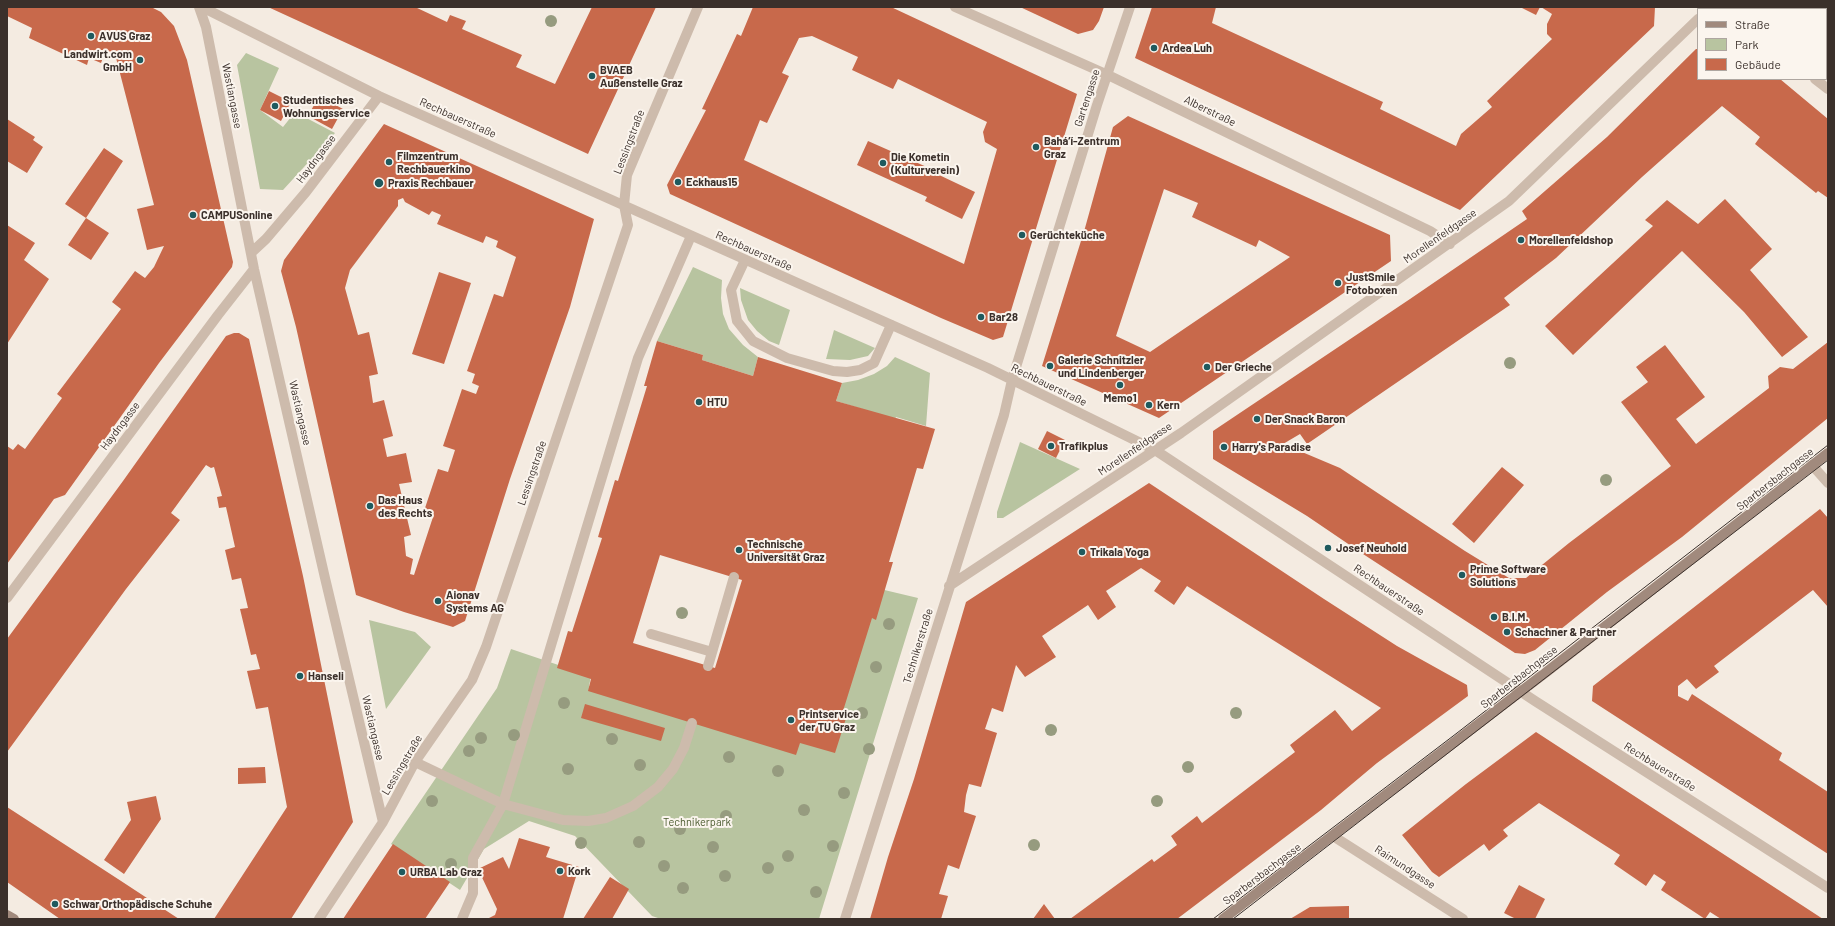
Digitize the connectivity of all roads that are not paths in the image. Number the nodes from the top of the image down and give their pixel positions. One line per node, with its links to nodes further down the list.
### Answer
1 (201, 7): 9 (street, Rechbauerstraße); 13 (street, Wastiangasse)
2 (698, 7): 10 (street, Lessingstraße)
3 (955, 7): 6 (street, Alberstraße)
4 (1130, 7): 6 (street, Gartengasse)
5 (1697, 19): 12 (street, Morellenfeldgasse)
6 (1108, 75): 12 (street, Alberstraße); 17 (street, Gartengasse)
7 (1816, 80): 8 (street)
8 (1828, 90)
9 (379, 96): 10 (street, Rechbauerstraße); 13 (street, Haydngasse)
10 (624, 205): 11 (street, Rechbauerstraße); 30 (street, Lessingstraße)
11 (691, 236): 14 (street, Rechbauerstraße); 31 (street)
12 (1450, 244): 18 (street, Morellenfeldgasse)
13 (252, 252): 15 (street, Wastiangasse)
14 (745, 260): 16 (street, Rechbauerstraße); 16 (street)
15 (254, 268): 24 (street, Haydngasse); 32 (street, Wastiangasse)
16 (891, 325): 17 (street, Rechbauerstraße)
17 (1012, 380): 18 (street, Rechbauerstraße); 23 (street, Technikerstraße)
18 (1155, 450): 23 (street, Morellenfeldgasse); 28 (street, Rechbauerstraße)
19 (1828, 453): 20 (main road, Sparbersbachgasse)
20 (1812, 465): 21 (street); 28 (main road, Sparbersbachgasse)
21 (1828, 483)
22 (734, 577): 26 (street)
23 (949, 586): 39 (street, Technikerstraße)
24 (7, 598)
25 (651, 634): 26 (street)
26 (712, 652): 27 (street)
27 (708, 666)
28 (1520, 691): 33 (main road, Sparbersbachgasse); 34 (street, Rechbauerstraße)
29 (692, 723): 31 (street)
30 (415, 762): 31 (street); 32 (street, Lessingstraße)
31 (503, 804): 38 (street)
32 (383, 822): 37 (street, Lessingstraße)
33 (1333, 836): 40 (main road, Sparbersbachgasse); 41 (street, Raimundgasse)
34 (1828, 888)
35 (7, 914): 36 (main road)
36 (14, 919)
37 (319, 919)
38 (462, 919)
39 (845, 919)
40 (1223, 919)
41 (1463, 919)

